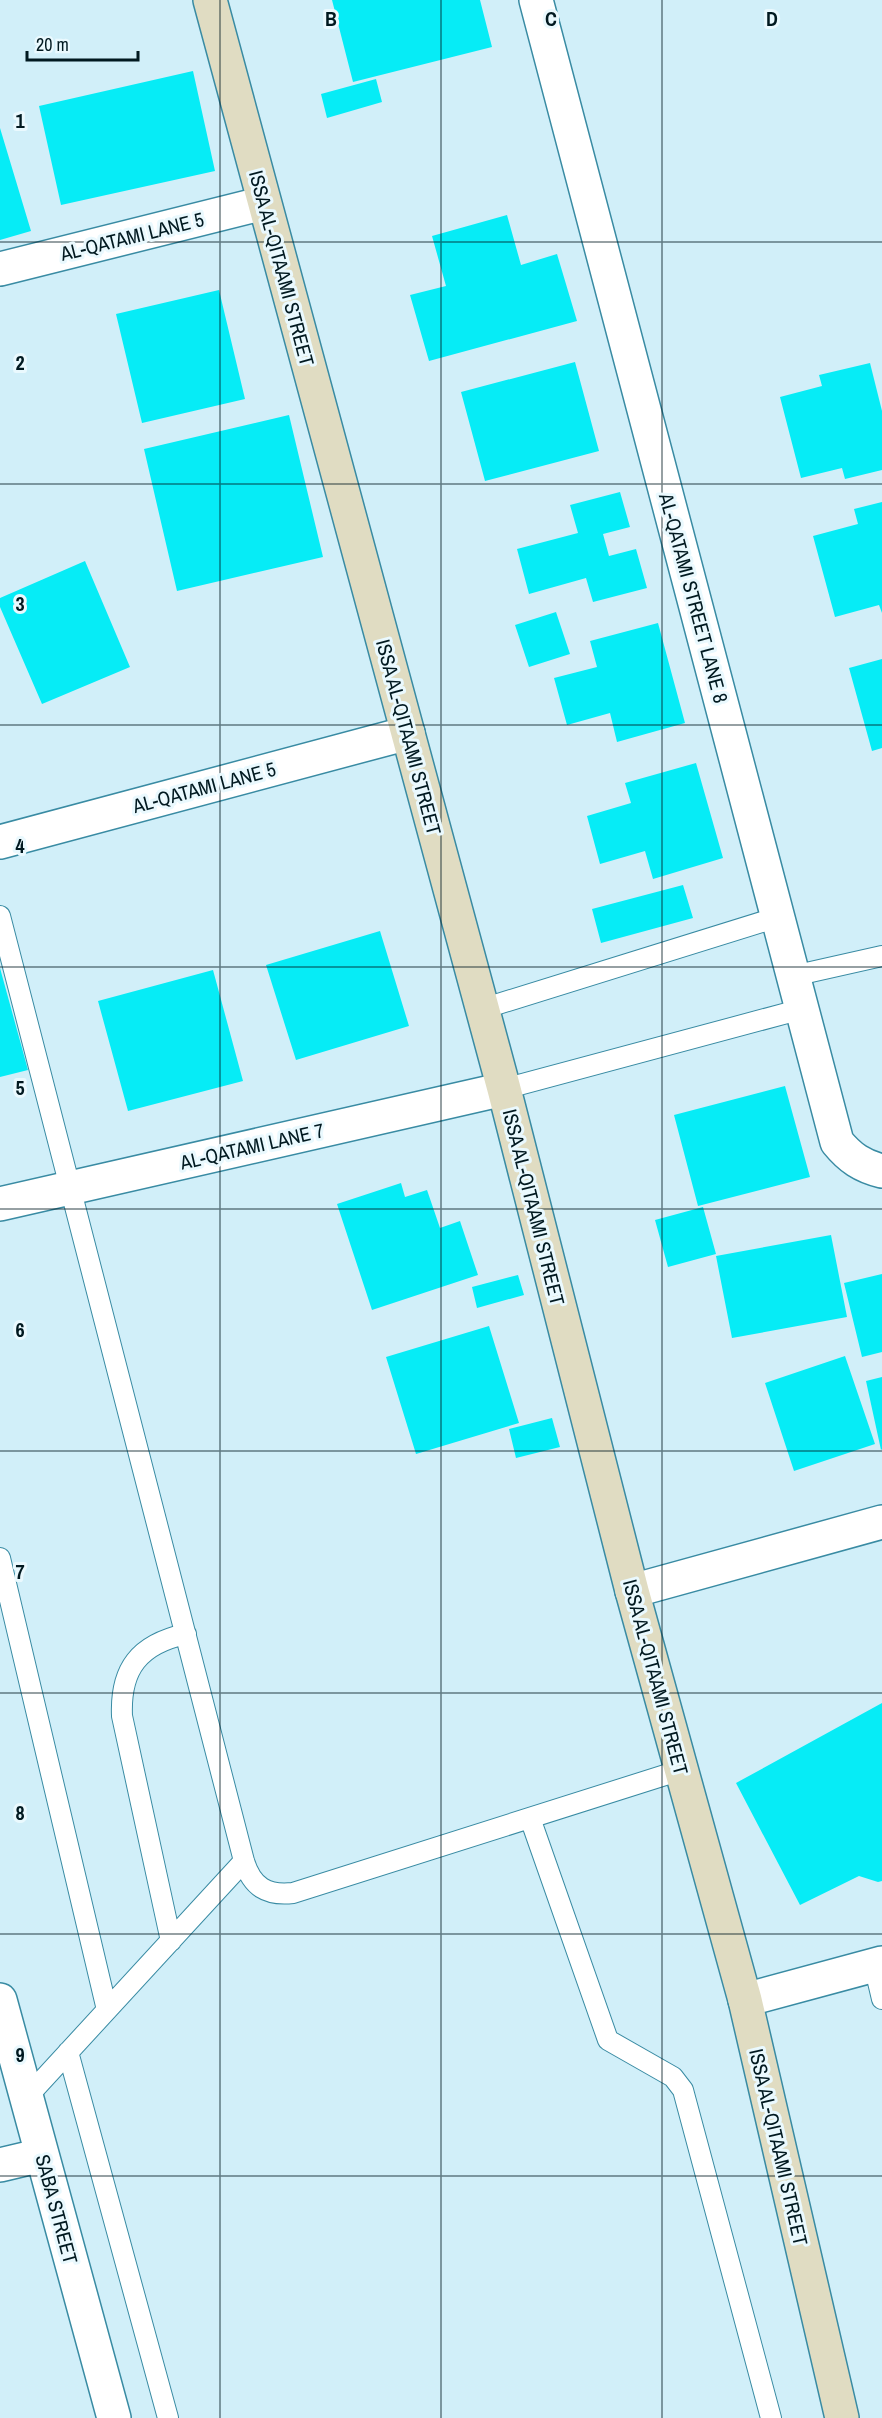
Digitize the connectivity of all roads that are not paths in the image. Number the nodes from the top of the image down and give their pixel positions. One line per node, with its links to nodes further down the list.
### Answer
1 (210, 0): 3 (street, ISSA AL-QITAAMI STREET)
2 (536, 0): 8 (street, AL-QATAMI STREET LANE 8)
3 (264, 203): 4 (street, AL-QATAMI LANE 5); 5 (street, ISSA AL-QITAAMI STREET)
4 (0, 269)
5 (408, 733): 6 (street, AL-QATAMI LANE 5); 11 (street, ISSA AL-QITAAMI STREET)
6 (0, 842)
7 (0, 916): 15 (lane)
8 (778, 916): 10 (street, AL-QATAMI STREET LANE 8); 11 (lane)
9 (882, 956): 10 (lane)
10 (793, 976): 12 (street, AL-QATAMI STREET LANE 8)
11 (482, 1009): 13 (street, ISSA AL-QITAAMI STREET)
12 (802, 1009): 13 (lane); 14 (street, AL-QATAMI STREET LANE 8)
13 (504, 1089): 15 (street, AL-QATAMI LANE 7); 19 (street, ISSA AL-QITAAMI STREET)
14 (882, 1172)
15 (70, 1188): 16 (street, AL-QATAMI LANE 7); 20 (lane)
16 (0, 1204)
17 (882, 1522): 19 (street)
18 (0, 1558): 29 (lane)
19 (632, 1591): 21 (street, ISSA AL-QITAAMI STREET)
20 (186, 1634): 23 (lane); 24 (lane)
21 (681, 1770): 22 (lane); 28 (street, ISSA AL-QITAAMI STREET)
22 (530, 1818): 23 (lane); 36 (lane)
23 (244, 1861): 24 (lane)
24 (171, 1941): 29 (lane)
25 (878, 1964): 26 (lane); 28 (street)
26 (882, 1999)
27 (0, 2000): 31 (street, SABA STREET)
28 (745, 2000): 37 (street, ISSA AL-QITAAMI STREET)
29 (107, 2010): 30 (lane)
30 (68, 2052): 31 (lane); 35 (lane)
31 (27, 2097): 32 (street, SABA STREET)
32 (42, 2155): 33 (street); 34 (street, SABA STREET)
33 (0, 2165)
34 (114, 2418)
35 (168, 2418)
36 (771, 2418)
37 (842, 2418)

